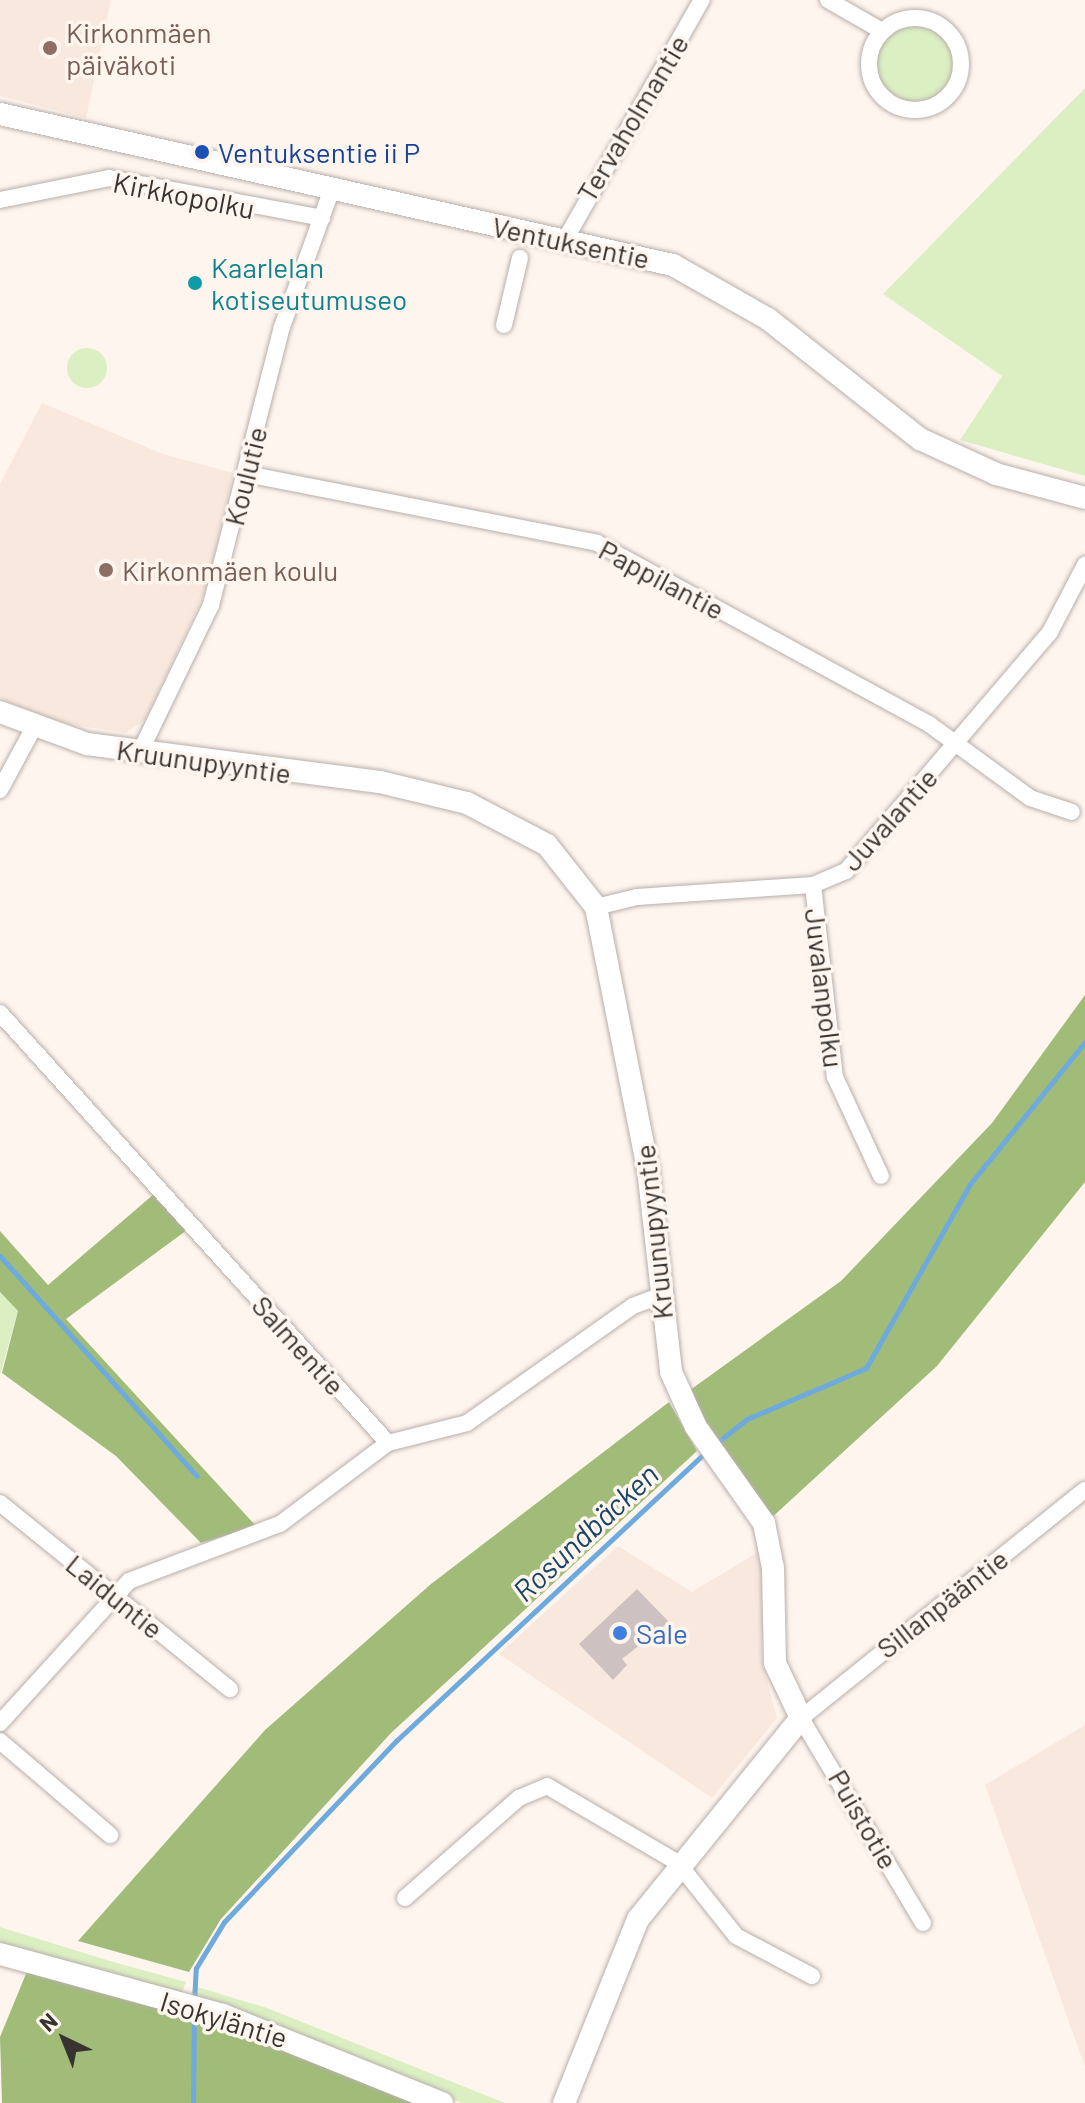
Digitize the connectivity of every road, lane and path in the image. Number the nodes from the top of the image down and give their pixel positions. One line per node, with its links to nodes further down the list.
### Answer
1 (702, 0): 8 (street, Tervaholmantie)
2 (828, 0): 3 (street)
3 (882, 31): 3 (street)
4 (0, 114): 5 (street, Ventuksentie)
5 (331, 192): 7 (street, Koulutie); 8 (street, Ventuksentie)
6 (0, 200): 7 (street, Kirkkopolku)
7 (322, 218): 11 (street, Koulutie)
8 (566, 238): 12 (street, Ventuksentie)
9 (520, 258): 10 (street)
10 (504, 325)
11 (246, 474): 16 (street, Pappilantie); 17 (street, Koulutie)
12 (1085, 498)
13 (1085, 565): 16 (street, Juvalantie)
14 (0, 712): 15 (street, Kruunupyyntie)
15 (33, 729): 17 (street, Kruunupyyntie); 18 (street)
16 (955, 744): 19 (street, Pappilantie); 20 (street, Juvalantie)
17 (140, 752): 21 (street, Kruunupyyntie)
18 (0, 790)
19 (1072, 812)
20 (813, 885): 21 (street, Juvalantie); 23 (street, Juvalanpolku)
21 (596, 907): 24 (street, Kruunupyyntie)
22 (0, 1013): 25 (street, Salmentie)
23 (881, 1176)
24 (661, 1295): 25 (street); 30 (street, Kruunupyyntie)
25 (388, 1443): 28 (street)
26 (1085, 1490): 30 (street, Sillanpääntie)
27 (0, 1503): 28 (street, Laiduntie)
28 (113, 1594): 29 (street, Laiduntie); 31 (street)
29 (230, 1689)
30 (801, 1718): 34 (street); 36 (street, Puistotie)
31 (0, 1723)
32 (0, 1741): 33 (street)
33 (110, 1835)
34 (678, 1863): 35 (street); 38 (street); 40 (street)
35 (405, 1898)
36 (923, 1923)
37 (0, 1954): 39 (street, Isokyläntie)
38 (812, 1976)
39 (442, 2103)
40 (564, 2103)

